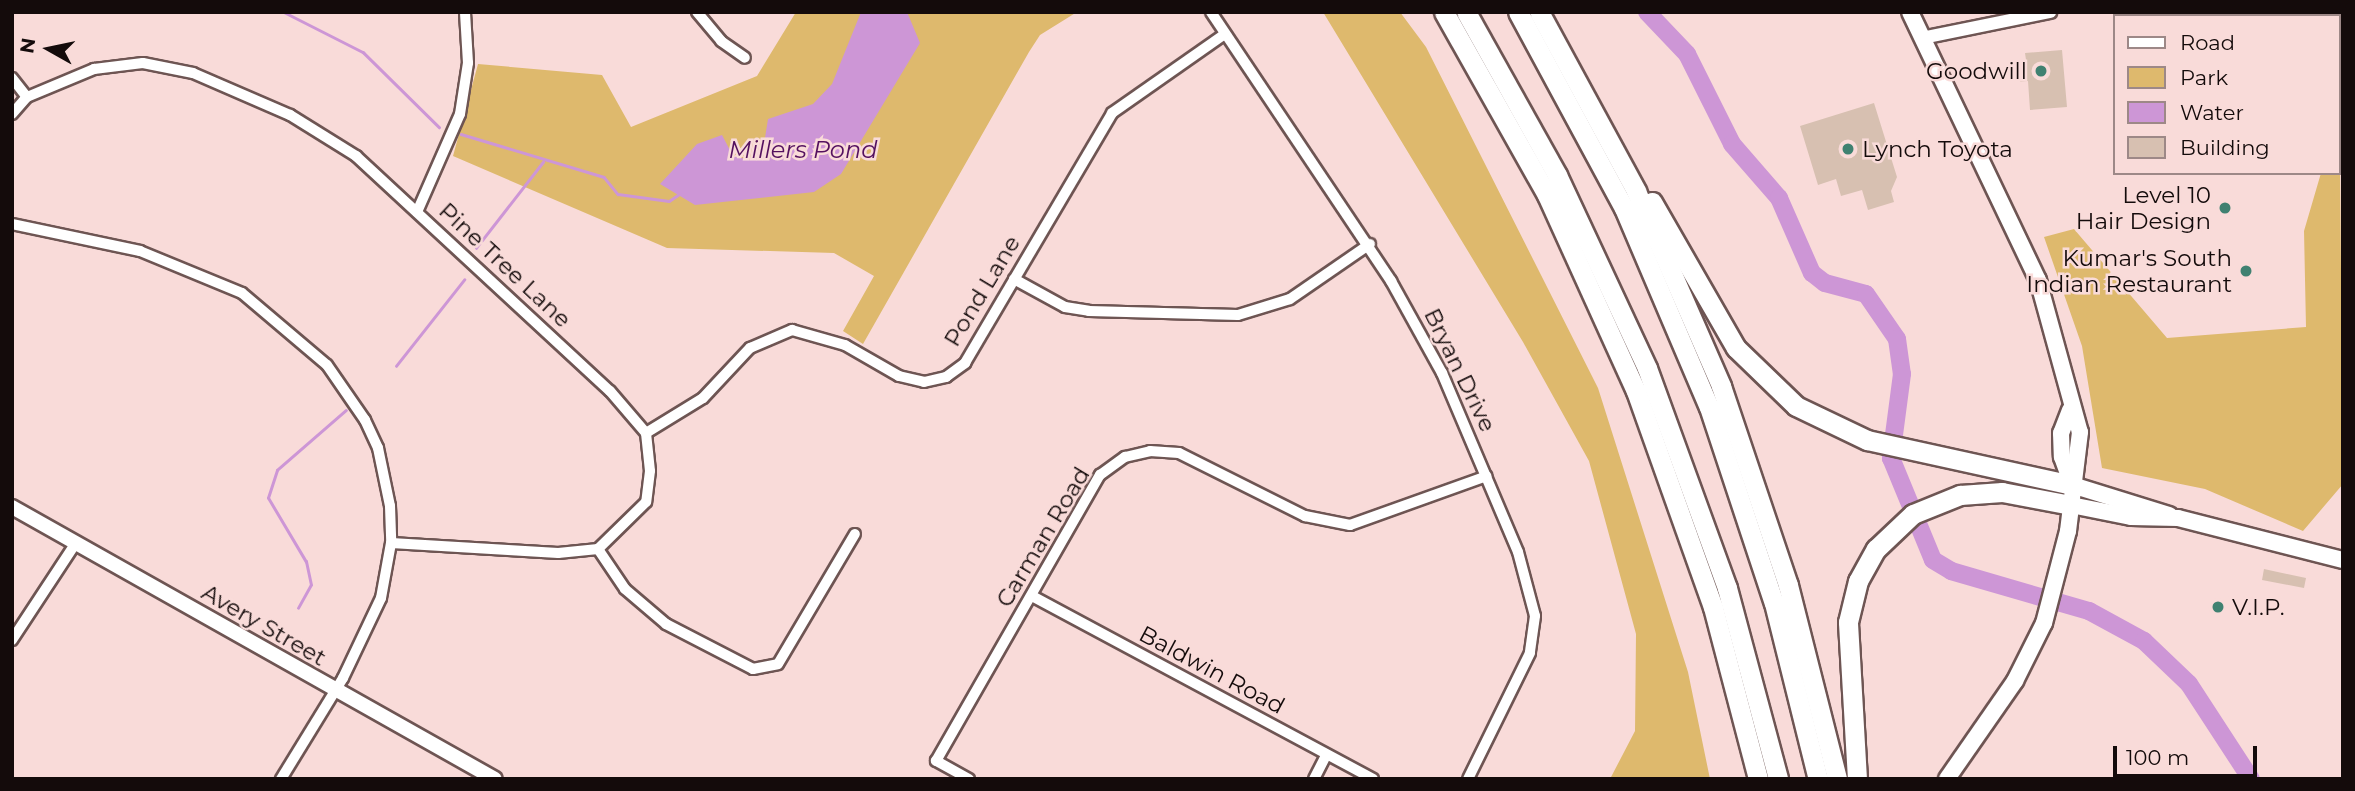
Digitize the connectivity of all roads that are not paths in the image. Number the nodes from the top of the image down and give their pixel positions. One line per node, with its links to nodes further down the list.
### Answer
1 (465, 12): 17 (street)
2 (697, 12): 12 (street)
3 (1211, 12): 10 (street, Bryan Drive)
4 (1444, 12): 43 (highway)
5 (1466, 12): 44 (highway)
6 (1518, 12): 45 (highway)
7 (1539, 12): 15 (highway)
8 (1910, 12): 11 (main road)
9 (2050, 12): 11 (street)
10 (1226, 34): 19 (street, Bryan Drive); 20 (street, Pond Lane)
11 (1922, 37): 23 (main road)
12 (745, 58)
13 (12, 78): 14 (street)
14 (27, 97): 16 (street, Pine Tree Lane); 17 (street, Pine Tree Lane)
15 (1588, 99): 23 (highway); 46 (highway)
16 (12, 114)
17 (417, 212): 21 (street, Pine Tree Lane)
18 (12, 224): 28 (street)
19 (1370, 244): 20 (street); 22 (street, Bryan Drive)
20 (1014, 279): 21 (street, Pond Lane)
21 (646, 433): 30 (street)
22 (1487, 476): 32 (street, Carman Road); 42 (street, Bryan Drive)
23 (2072, 485): 24 (main road); 26 (main road)
24 (2071, 505): 26 (main road); 36 (main road); 47 (highway)
25 (12, 507): 29 (main road, Avery Street)
26 (2178, 519): 31 (main road)
27 (855, 534): 30 (street)
28 (391, 543): 30 (street); 34 (street)
29 (75, 544): 33 (street); 34 (main road, Avery Street)
30 (598, 549)
31 (2343, 560)
32 (1032, 596): 35 (street, Baldwin Road); 39 (street, Carman Road)
33 (12, 640)
34 (331, 690): 37 (street); 38 (main road, Avery Street)
35 (1326, 755): 40 (street); 41 (street, Baldwin Road)
36 (1955, 775)
37 (281, 779)
38 (495, 779)
39 (969, 779)
40 (1314, 779)
41 (1373, 779)
42 (1468, 779)
43 (1758, 779)
44 (1778, 779)
45 (1818, 779)
46 (1837, 779)
47 (1857, 779)

